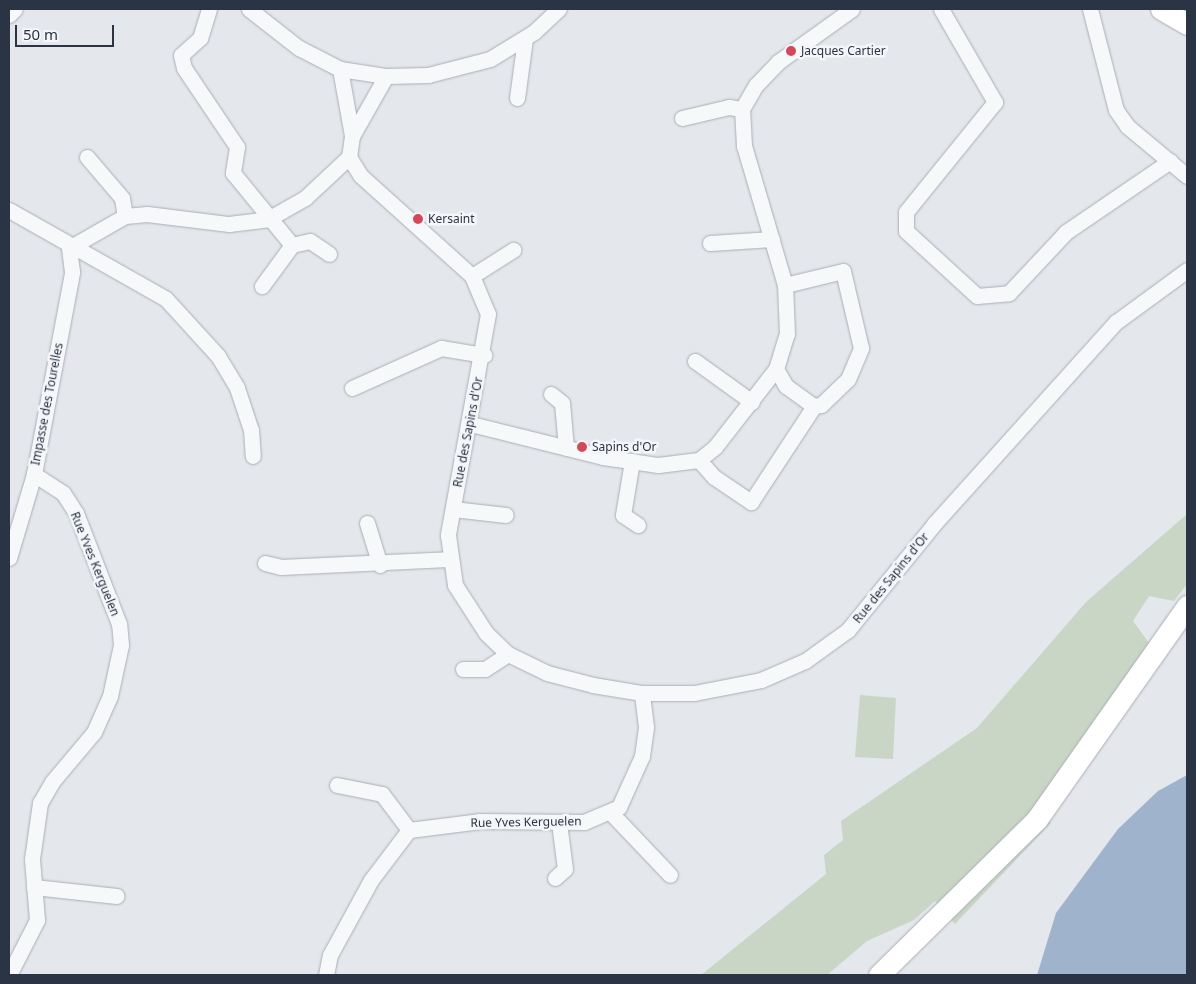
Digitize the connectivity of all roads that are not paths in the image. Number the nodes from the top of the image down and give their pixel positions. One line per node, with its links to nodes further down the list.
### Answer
1 (15, 9): 10 (street)
2 (209, 9): 26 (street)
3 (249, 9): 14 (street)
4 (559, 9): 13 (street)
5 (852, 9): 17 (street)
6 (941, 9): 22 (street)
7 (1090, 9): 12 (street)
8 (1100, 9): 12 (street)
9 (1161, 9): 11 (street)
10 (9, 15)
11 (1187, 24)
12 (1096, 26): 22 (street)
13 (525, 39): 15 (street); 16 (street)
14 (340, 69): 15 (street); 19 (street)
15 (386, 76): 19 (street)
16 (517, 98)
17 (742, 109): 18 (street); 27 (street)
18 (682, 118)
19 (352, 136): 21 (street)
20 (87, 156): 25 (street)
21 (349, 156): 26 (street); 34 (street, Rue des Sapins d'Or)
22 (1170, 161): 23 (street)
23 (1187, 176)
24 (9, 210): 30 (street)
25 (125, 216): 26 (street); 30 (street)
26 (268, 219): 29 (street)
27 (772, 239): 28 (street); 36 (street)
28 (710, 244)
29 (292, 245): 32 (street); 35 (street)
30 (70, 248): 46 (street); 49 (street, Impasse des Tourelles)
31 (512, 250): 34 (street)
32 (329, 254)
33 (1187, 270): 61 (street, Rue des Sapins d'Or)
34 (472, 276): 37 (street, Rue des Sapins d'Or)
35 (262, 286)
36 (785, 286): 39 (street); 43 (street)
37 (484, 354): 40 (street); 44 (street, Rue des Sapins d'Or)
38 (695, 361): 42 (street)
39 (776, 369): 42 (street); 43 (street)
40 (352, 388)
41 (551, 394): 45 (street)
42 (752, 402): 47 (street)
43 (814, 406): 47 (street)
44 (471, 424): 45 (street); 50 (street, Rue des Sapins d'Or)
45 (566, 448): 48 (street)
46 (253, 456)
47 (698, 460): 48 (street)
48 (632, 461): 53 (street)
49 (34, 474): 54 (street, Impasse des Tourelles); 68 (street, Rue Yves Kerguelen)
50 (453, 509): 51 (street); 55 (street, Rue des Sapins d'Or)
51 (506, 515)
52 (367, 523): 57 (street)
53 (638, 525)
54 (9, 558)
55 (448, 559): 57 (street); 59 (street, Rue des Sapins d'Or)
56 (265, 563): 57 (street)
57 (380, 565)
58 (1187, 606): 72 (street)
59 (508, 654): 60 (street); 61 (street, Rue des Sapins d'Or)
60 (463, 669)
61 (642, 693): 63 (street)
62 (337, 785): 65 (street)
63 (612, 814): 64 (street, Rue Yves Kerguelen); 66 (street)
64 (559, 823): 65 (street, Rue Yves Kerguelen); 67 (street)
65 (409, 830): 71 (street)
66 (670, 875)
67 (555, 878)
68 (34, 887): 69 (street); 70 (street, Rue Yves Kerguelen)
69 (117, 896)
70 (9, 975)
71 (326, 975)
72 (878, 975)

